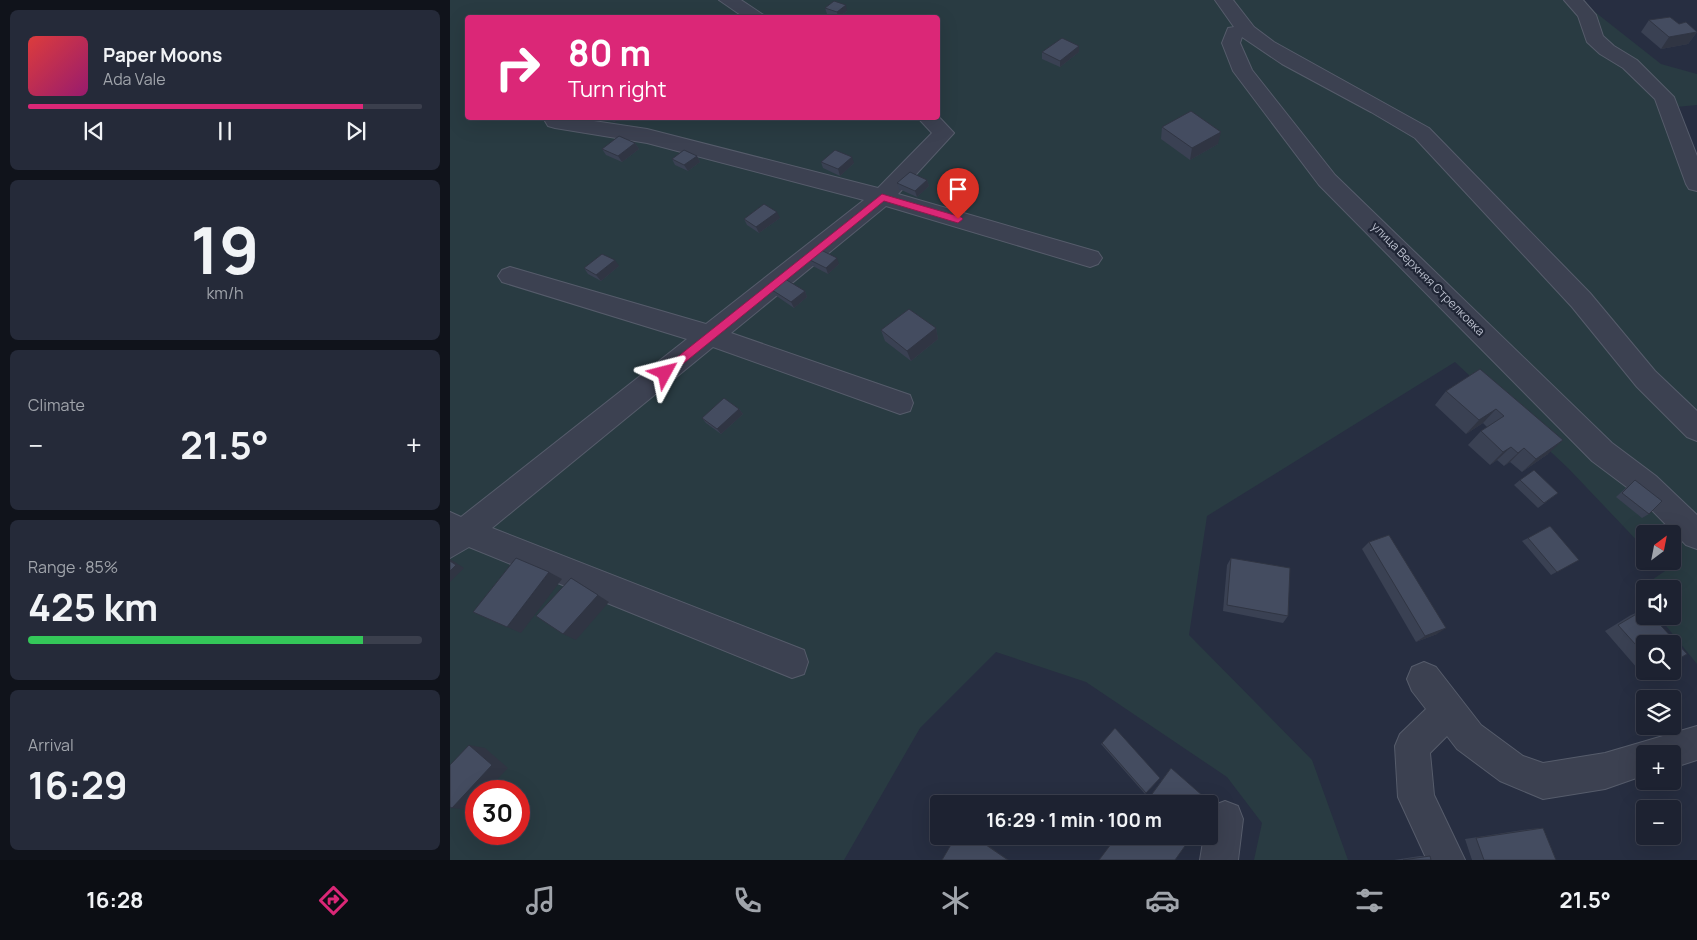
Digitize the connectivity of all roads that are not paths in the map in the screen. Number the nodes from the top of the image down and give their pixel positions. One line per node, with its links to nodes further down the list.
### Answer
1 (728, 0): 4 (street)
2 (1225, 0): 5 (street)
3 (1574, 0): 8 (street)
4 (754, 15)
5 (1247, 31): 14 (street); 16 (street, улица Верхняя Стрелковка)
6 (930, 120): 9 (street)
7 (556, 121): 9 (street)
8 (1697, 184)
9 (882, 197): 10 (street); 12 (street)
10 (1090, 258)
11 (510, 276): 12 (street)
12 (711, 336): 13 (street); 15 (street)
13 (900, 403)
14 (1697, 429)
15 (454, 534): 17 (street)
16 (1697, 535)
17 (792, 662)
18 (1424, 679): 19 (street)
19 (1449, 711): 22 (street); 25 (street)
20 (1697, 743): 21 (street)
21 (1681, 748)
22 (1636, 761)
23 (1225, 819): 24 (street)
24 (1219, 860)
25 (1446, 860)

